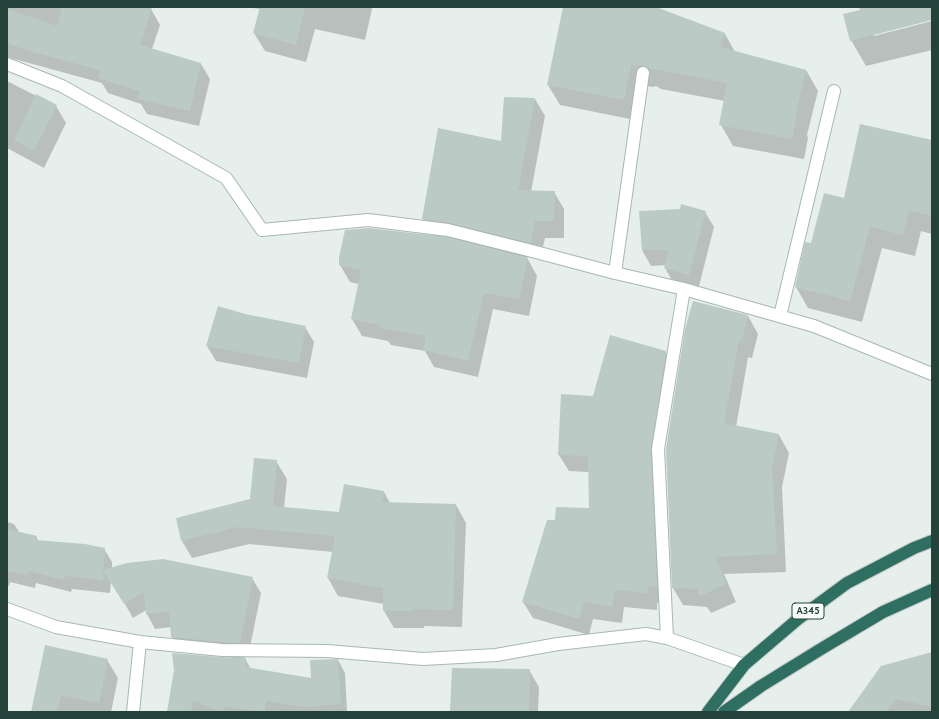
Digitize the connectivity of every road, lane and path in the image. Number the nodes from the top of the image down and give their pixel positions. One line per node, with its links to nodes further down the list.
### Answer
1 (7, 64): 4 (street)
2 (643, 73): 4 (street)
3 (834, 91): 6 (street)
4 (615, 274): 5 (street)
5 (684, 289): 6 (street); 11 (street)
6 (780, 316): 7 (street)
7 (932, 374)
8 (932, 541): 13 (highway, A345)
9 (932, 590): 16 (highway)
10 (7, 609): 12 (street)
11 (667, 638): 12 (street); 13 (street)
12 (140, 642): 14 (street)
13 (744, 665): 15 (highway, A345)
14 (133, 712)
15 (708, 712)
16 (724, 712)

